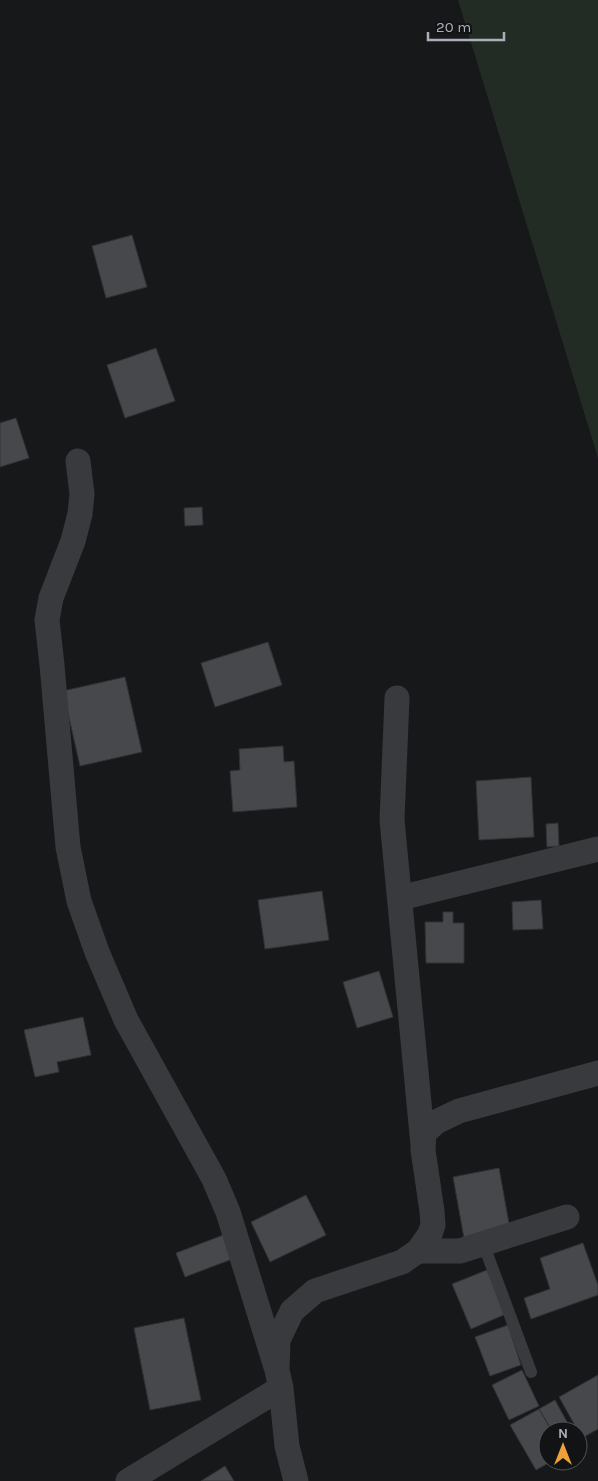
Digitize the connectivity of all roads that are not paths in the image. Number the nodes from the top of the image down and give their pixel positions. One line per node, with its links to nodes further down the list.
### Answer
1 (78, 462): 11 (street)
2 (397, 698): 4 (street)
3 (598, 849): 4 (street)
4 (400, 898): 6 (street)
5 (598, 1073): 6 (street)
6 (423, 1150): 9 (street)
7 (567, 1217): 8 (street)
8 (484, 1244): 9 (street); 10 (lane)
9 (418, 1251): 11 (street)
10 (531, 1372)
11 (279, 1379): 12 (street); 13 (street)
12 (128, 1481)
13 (296, 1481)

